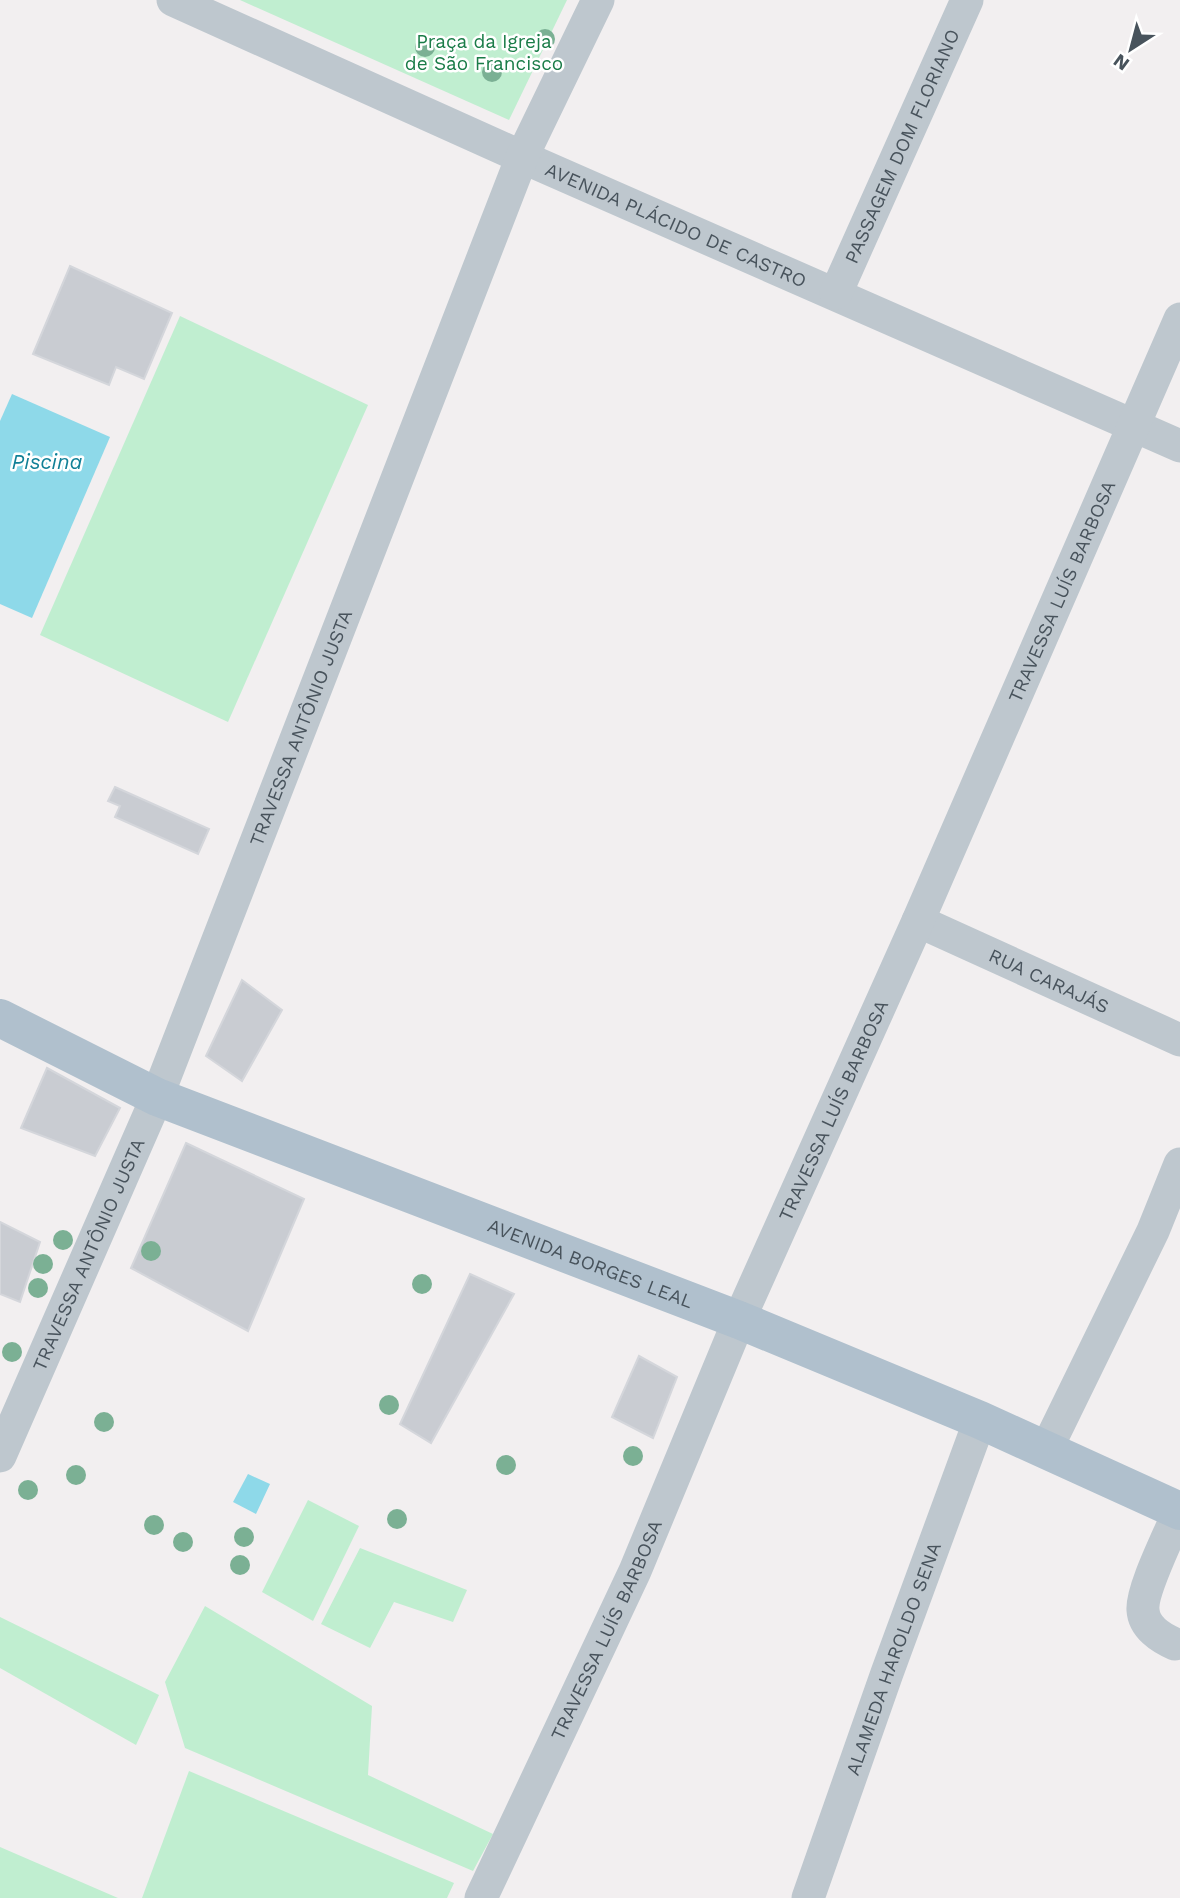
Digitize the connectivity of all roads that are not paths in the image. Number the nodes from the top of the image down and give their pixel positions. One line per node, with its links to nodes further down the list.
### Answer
1 (173, 0): 4 (street, AVENIDA PLÁCIDO DE CASTRO)
2 (598, 0): 4 (street, TRAVESSA ANTÔNIO JUSTA)
3 (967, 0): 5 (street, PASSAGEM DOM FLORIANO)
4 (522, 157): 5 (street, AVENIDA PLÁCIDO DE CASTRO); 12 (street, TRAVESSA ANTÔNIO JUSTA)
5 (836, 293): 7 (street, AVENIDA PLÁCIDO DE CASTRO)
6 (1180, 319): 7 (street, TRAVESSA LUÍS BARBOSA)
7 (1133, 424): 8 (street, AVENIDA PLÁCIDO DE CASTRO); 9 (street, TRAVESSA LUÍS BARBOSA)
8 (1180, 446)
9 (918, 921): 11 (street, RUA CARAJÁS); 14 (street, TRAVESSA LUÍS BARBOSA)
10 (0, 1018): 12 (main road, AVENIDA BORGES LEAL)
11 (1180, 1040)
12 (157, 1097): 14 (main road, AVENIDA BORGES LEAL); 17 (street, TRAVESSA ANTÔNIO JUSTA)
13 (1180, 1164): 16 (street)
14 (739, 1320): 15 (main road, AVENIDA BORGES LEAL); 20 (street, TRAVESSA LUÍS BARBOSA)
15 (980, 1420): 16 (main road, AVENIDA BORGES LEAL); 21 (street, ALAMEDA HAROLDO SENA)
16 (1046, 1450): 18 (main road, AVENIDA BORGES LEAL)
17 (0, 1456)
18 (1180, 1511): 19 (street)
19 (1175, 1644)
20 (481, 1898)
21 (808, 1898)

